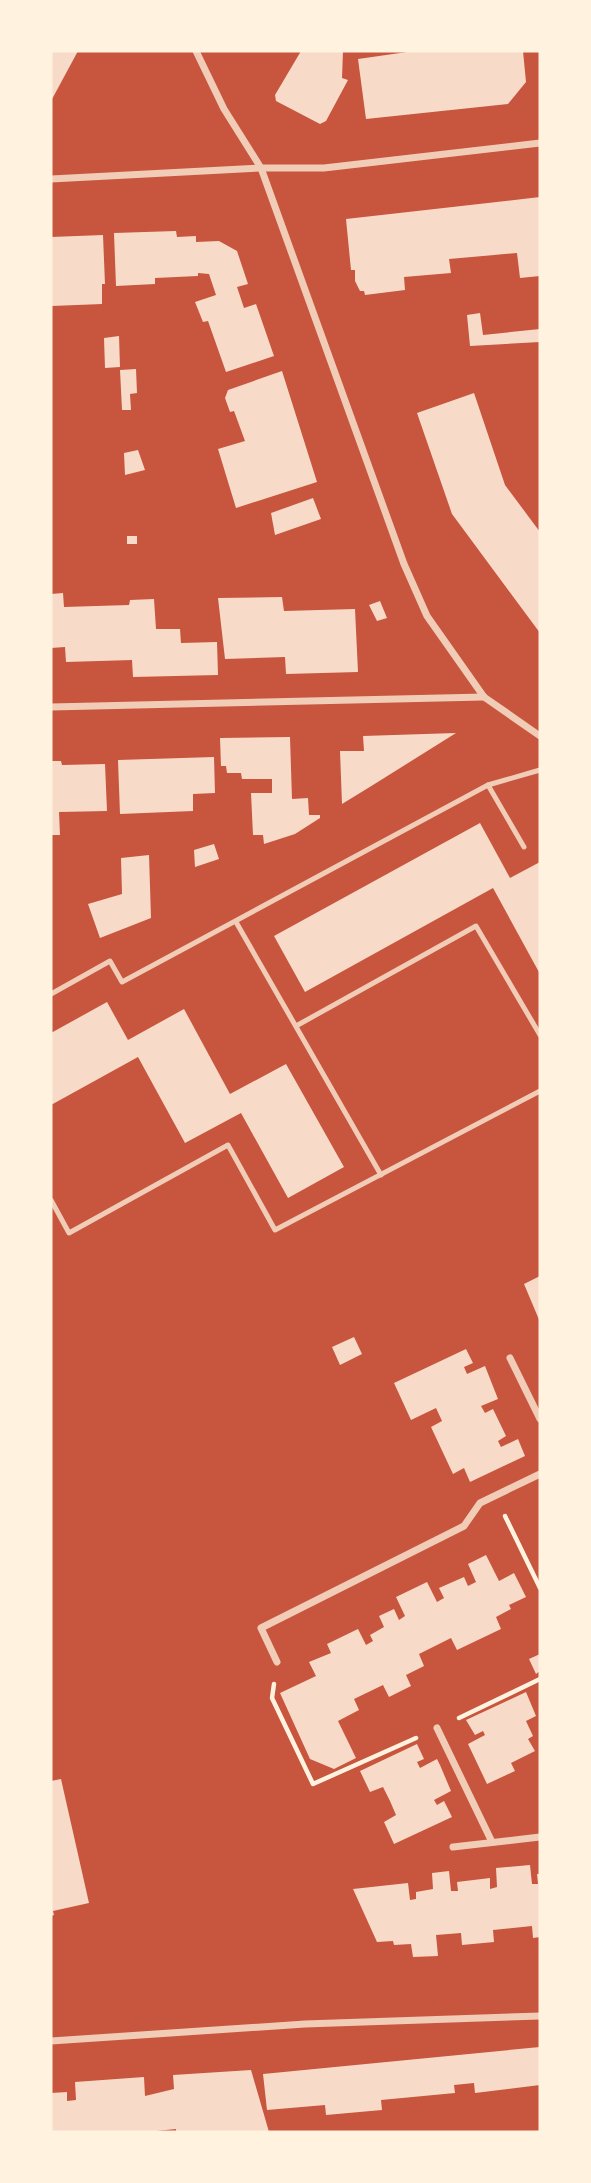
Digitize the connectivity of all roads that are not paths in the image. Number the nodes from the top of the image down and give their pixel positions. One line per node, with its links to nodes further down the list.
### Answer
1 (197, 51): 3 (street)
2 (540, 143): 3 (street)
3 (261, 168): 4 (street); 5 (street)
4 (51, 179)
5 (484, 697): 6 (street); 7 (street)
6 (51, 707)
7 (540, 736)
8 (540, 770): 9 (lane)
9 (488, 785): 10 (lane); 11 (lane)
10 (524, 847)
11 (236, 922): 12 (lane); 13 (lane)
12 (51, 994)
13 (296, 1026): 14 (lane); 16 (lane)
14 (540, 1035)
15 (540, 1091): 16 (lane)
16 (381, 1175): 17 (lane)
17 (51, 1200)
18 (510, 1358): 19 (street)
19 (540, 1419)
20 (540, 1474): 21 (street)
21 (277, 1662)
22 (437, 1728): 24 (street)
23 (540, 1837): 24 (street)
24 (492, 1842): 25 (street)
25 (453, 1847)
26 (540, 2016): 27 (street)
27 (51, 2041)

